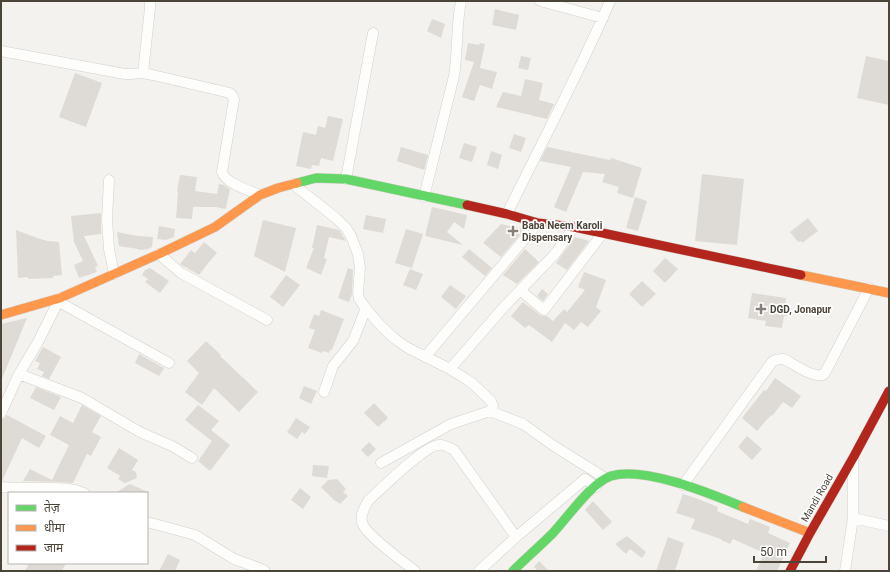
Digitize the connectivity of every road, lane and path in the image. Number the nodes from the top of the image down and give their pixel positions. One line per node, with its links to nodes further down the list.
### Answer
1 (150, 1): 8 (street)
2 (461, 1): 13 (street)
3 (540, 1): 5 (street)
4 (610, 1): 5 (street)
5 (603, 18): 14 (street)
6 (373, 33): 10 (street)
7 (1, 51): 8 (street)
8 (143, 74): 12 (street)
9 (109, 180): 19 (street)
10 (346, 180): 11 (street); 13 (street)
11 (293, 184): 12 (street); 24 (street)
12 (260, 195): 18 (street)
13 (424, 197): 14 (street)
14 (507, 214): 15 (street)
15 (538, 223): 16 (street); 27 (street)
16 (574, 227): 17 (street); 21 (street)
17 (603, 233): 20 (street); 21 (street)
18 (158, 254): 19 (street); 26 (street)
19 (114, 274): 23 (street)
20 (869, 288): 22 (street); 39 (street)
21 (520, 290): 29 (street)
22 (889, 292)
23 (60, 300): 25 (street); 28 (street); 30 (street)
24 (366, 308): 27 (street); 32 (street)
25 (1, 315)
26 (267, 320)
27 (425, 357): 29 (street)
28 (169, 364)
29 (450, 369): 33 (street)
30 (19, 374): 34 (street); 35 (street)
31 (889, 391): 36 (street, Mandi Road)
32 (324, 392)
33 (490, 411): 37 (street); 38 (street)
34 (1, 413)
35 (192, 458)
36 (853, 458): 43 (street); 46 (street, Mandi Road)
37 (381, 463)
38 (605, 478): 39 (street); 41 (street)
39 (683, 485): 46 (street)
40 (1, 487): 42 (street)
41 (596, 487): 47 (street); 51 (street)
42 (82, 492)
43 (853, 518): 45 (street); 53 (street)
44 (148, 522): 48 (street)
45 (889, 526)
46 (810, 533): 52 (street, Mandi Road)
47 (516, 538): 49 (street); 50 (street)
48 (265, 571)
49 (415, 571)
50 (479, 571)
51 (512, 571)
52 (790, 571)
53 (845, 571)

